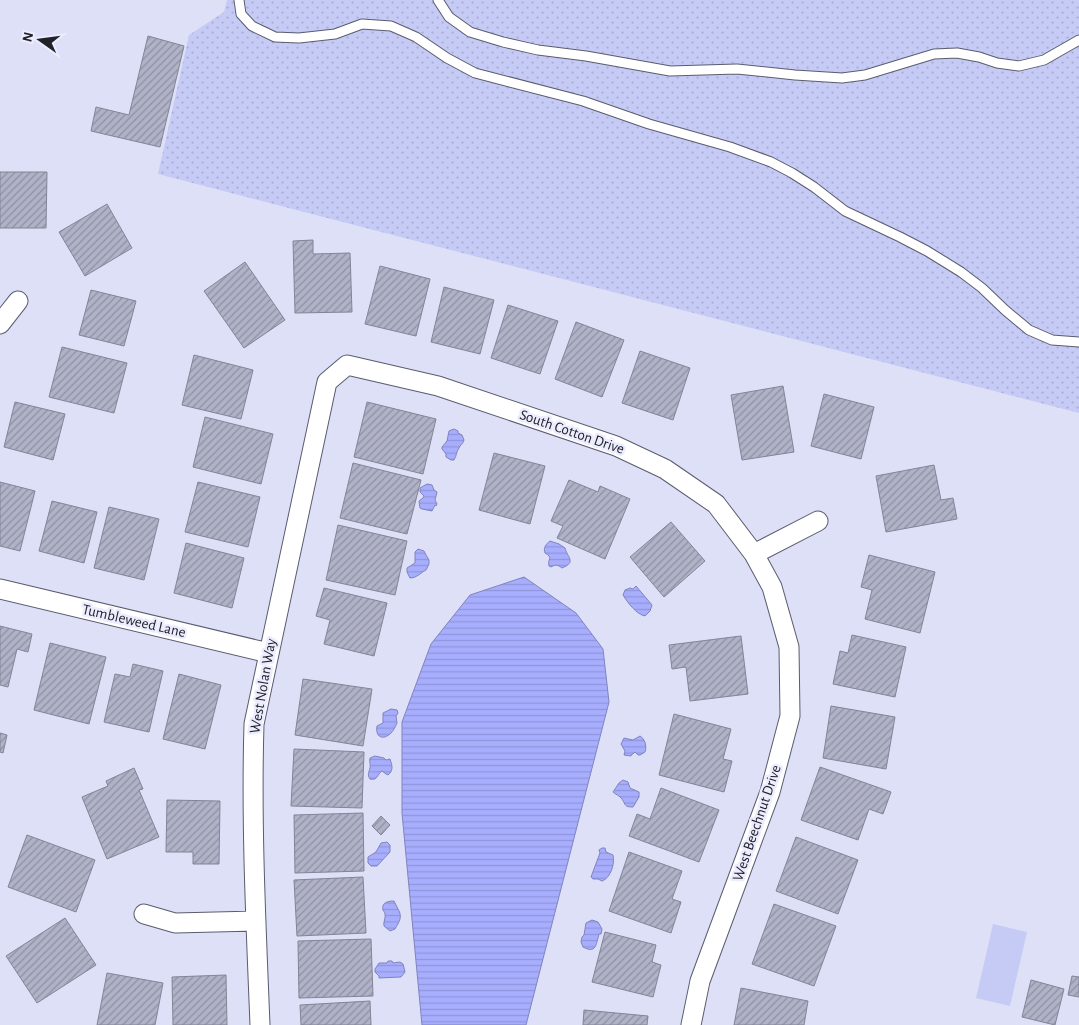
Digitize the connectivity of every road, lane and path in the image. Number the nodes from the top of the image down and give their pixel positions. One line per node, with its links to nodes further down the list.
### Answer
1 (239, 0): 6 (lane)
2 (438, 0): 3 (lane)
3 (1079, 40)
4 (18, 301): 5 (street)
5 (0, 324)
6 (1079, 342)
7 (327, 382): 9 (street, South Cotton Drive); 12 (street, West Nolan Way)
8 (818, 521): 9 (street)
9 (754, 554): 10 (street, South Cotton Drive)
10 (772, 587): 16 (street, West Beechnut Drive)
11 (0, 590): 12 (street, Tumbleweed Lane)
12 (269, 653): 14 (street, West Nolan Way)
13 (144, 914): 14 (street)
14 (256, 921): 15 (street, West Nolan Way)
15 (260, 1025)
16 (691, 1025)

